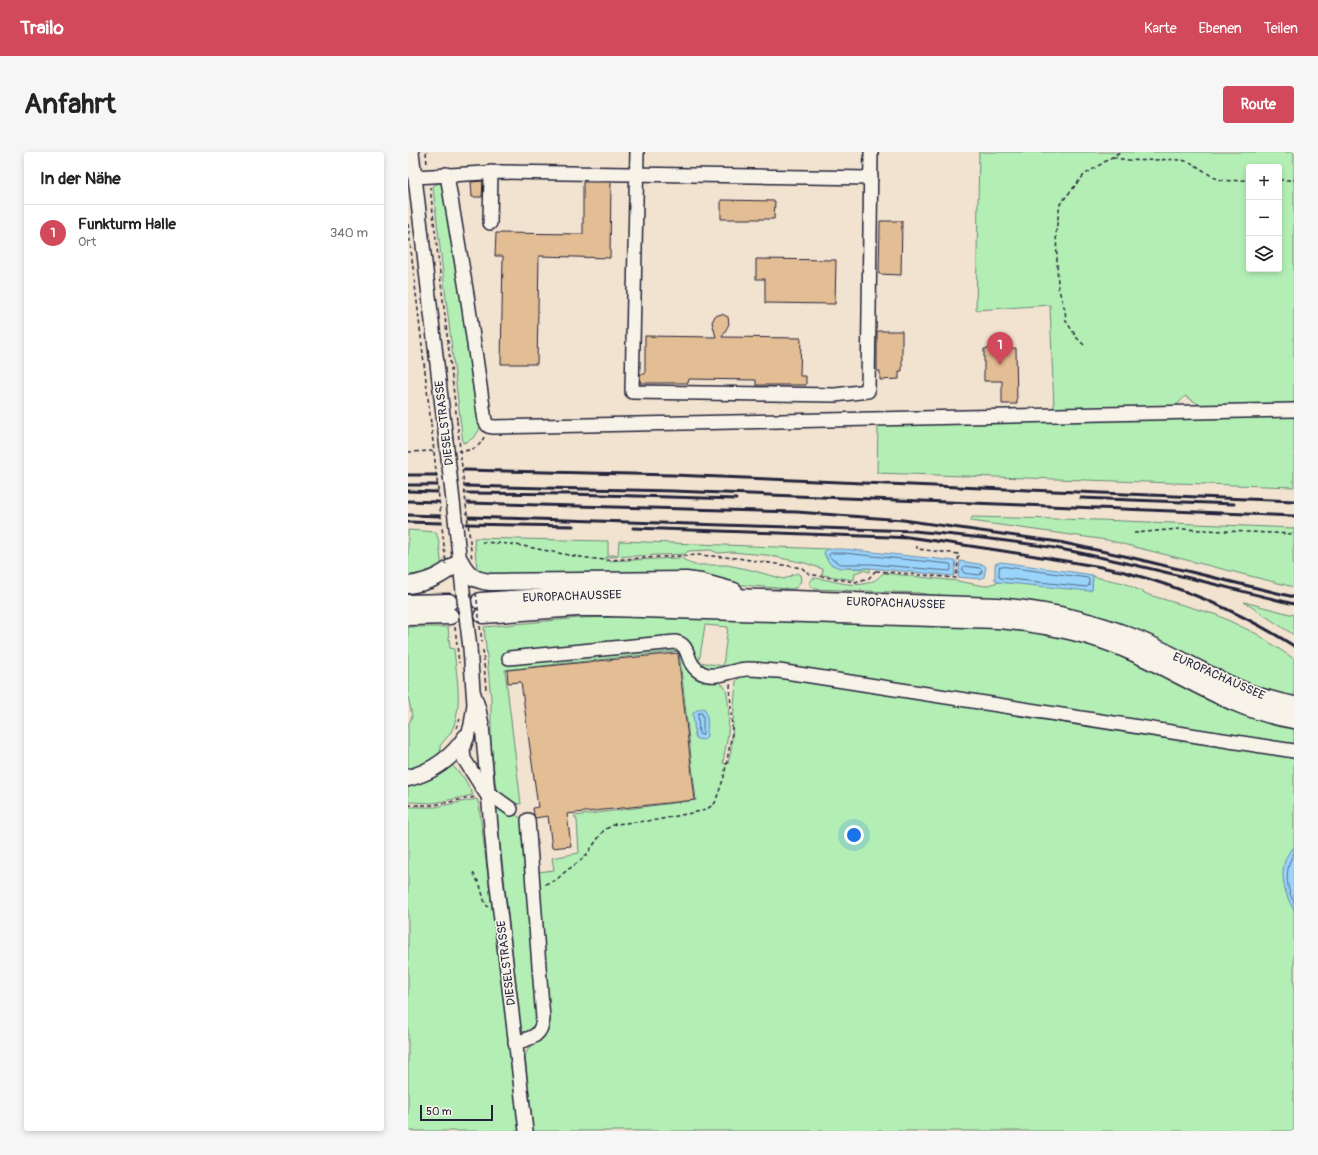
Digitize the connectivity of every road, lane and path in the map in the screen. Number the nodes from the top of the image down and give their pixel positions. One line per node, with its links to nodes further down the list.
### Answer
1 (412, 152): 10 (street, DIESELSTRASSE)
2 (426, 152): 10 (path)
3 (637, 152): 9 (street)
4 (871, 152): 11 (street)
5 (1120, 152): 6 (path)
6 (1113, 157): 12 (path); 17 (path)
7 (491, 172): 8 (street); 9 (street); 15 (street)
8 (446, 174): 10 (street); 18 (street)
9 (637, 174): 11 (street); 11 (street)
10 (415, 177): 19 (street, DIESELSTRASSE); 19 (path)
11 (871, 178)
12 (1246, 180)
13 (1282, 180): 14 (path)
14 (1294, 180)
15 (490, 223)
16 (408, 224): 19 (path)
17 (1084, 345)
18 (1294, 410)
19 (444, 423): 24 (street, DIESELSTRASSE, bridge); 24 (path, bridge); 24 (path, bridge)
20 (1134, 533): 21 (path)
21 (1294, 534)
22 (482, 542): 26 (path)
23 (917, 546): 26 (path)
24 (459, 562): 27 (main road); 28 (main road); 29 (street, DIESELSTRASSE)
25 (878, 569): 26 (path)
26 (875, 571)
27 (408, 585)
28 (764, 599): 29 (main road, EUROPACHAUSSEE); 38 (main road, EUROPACHAUSSEE)
29 (476, 600): 33 (path, bridge); 34 (street, DIESELSTRASSE, bridge); 39 (main road, EUROPACHAUSSEE)
30 (408, 603): 31 (main road)
31 (451, 615): 32 (main road); 34 (path)
32 (408, 617)
33 (482, 642)
34 (464, 649): 37 (street, DIESELSTRASSE)
35 (509, 658): 36 (street)
36 (730, 672): 41 (street); 48 (path)
37 (474, 694): 40 (street, DIESELSTRASSE); 43 (street, DIESELSTRASSE)
38 (1294, 705)
39 (1294, 720)
40 (466, 737): 42 (main road); 43 (street, DIESELSTRASSE)
41 (1294, 751)
42 (408, 778)
43 (487, 796): 44 (path); 45 (street); 49 (street, DIESELSTRASSE)
44 (408, 805)
45 (511, 809)
46 (528, 820): 48 (street)
47 (473, 873): 49 (path)
48 (533, 887): 50 (street)
49 (500, 912): 50 (street, DIESELSTRASSE)
50 (515, 1043): 51 (street, DIESELSTRASSE)
51 (526, 1131)

